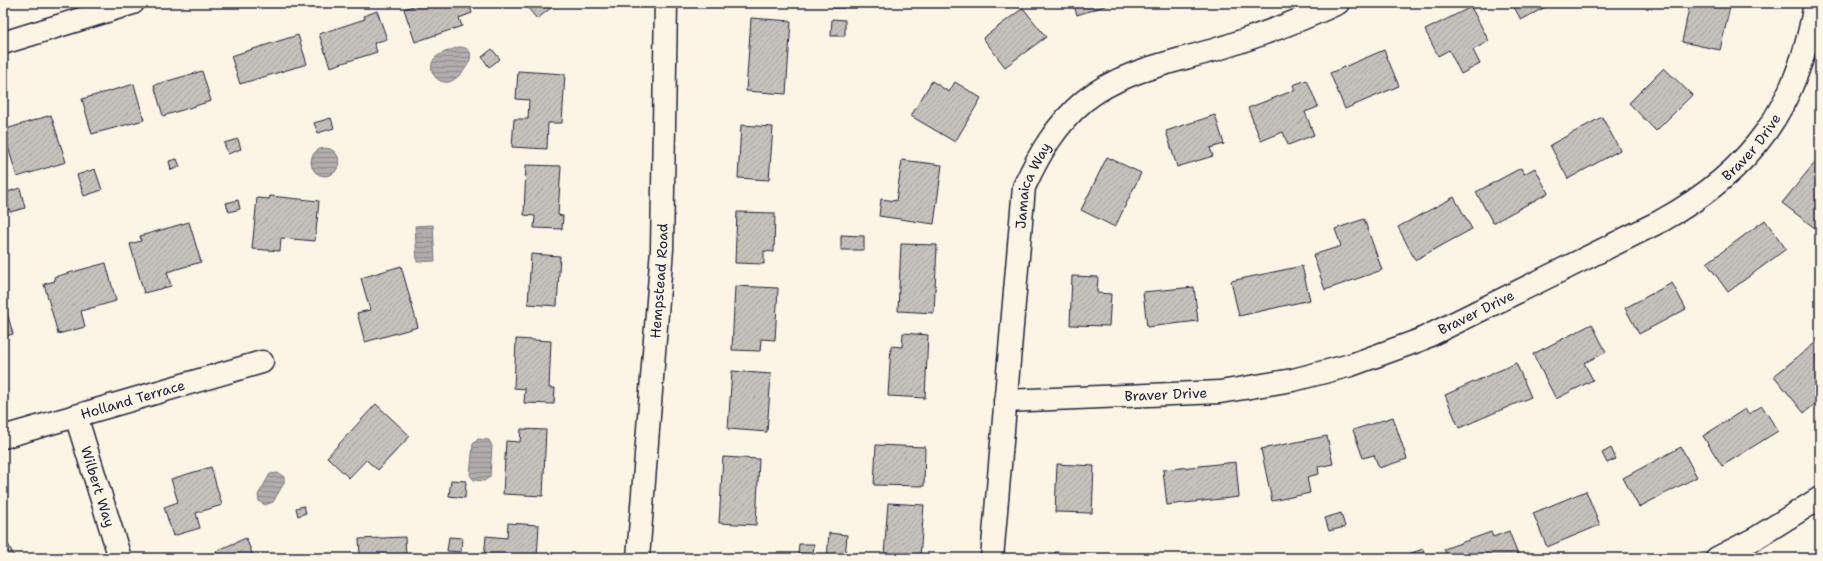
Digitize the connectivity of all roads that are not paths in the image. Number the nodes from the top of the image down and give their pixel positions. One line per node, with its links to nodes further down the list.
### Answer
1 (133, 3): 5 (street)
2 (666, 3): 12 (street, Hempstead Road)
3 (1338, 3): 7 (street, Jamaica Way)
4 (1816, 3): 7 (street, Braver Drive)
5 (3, 43)
6 (262, 362): 8 (street, Holland Terrace)
7 (1005, 401): 13 (street, Jamaica Way)
8 (76, 416): 9 (street, Holland Terrace); 11 (street, Wilbert Way)
9 (3, 437)
10 (1820, 498): 14 (street)
11 (120, 558)
12 (638, 558)
13 (992, 558)
14 (1717, 558)

